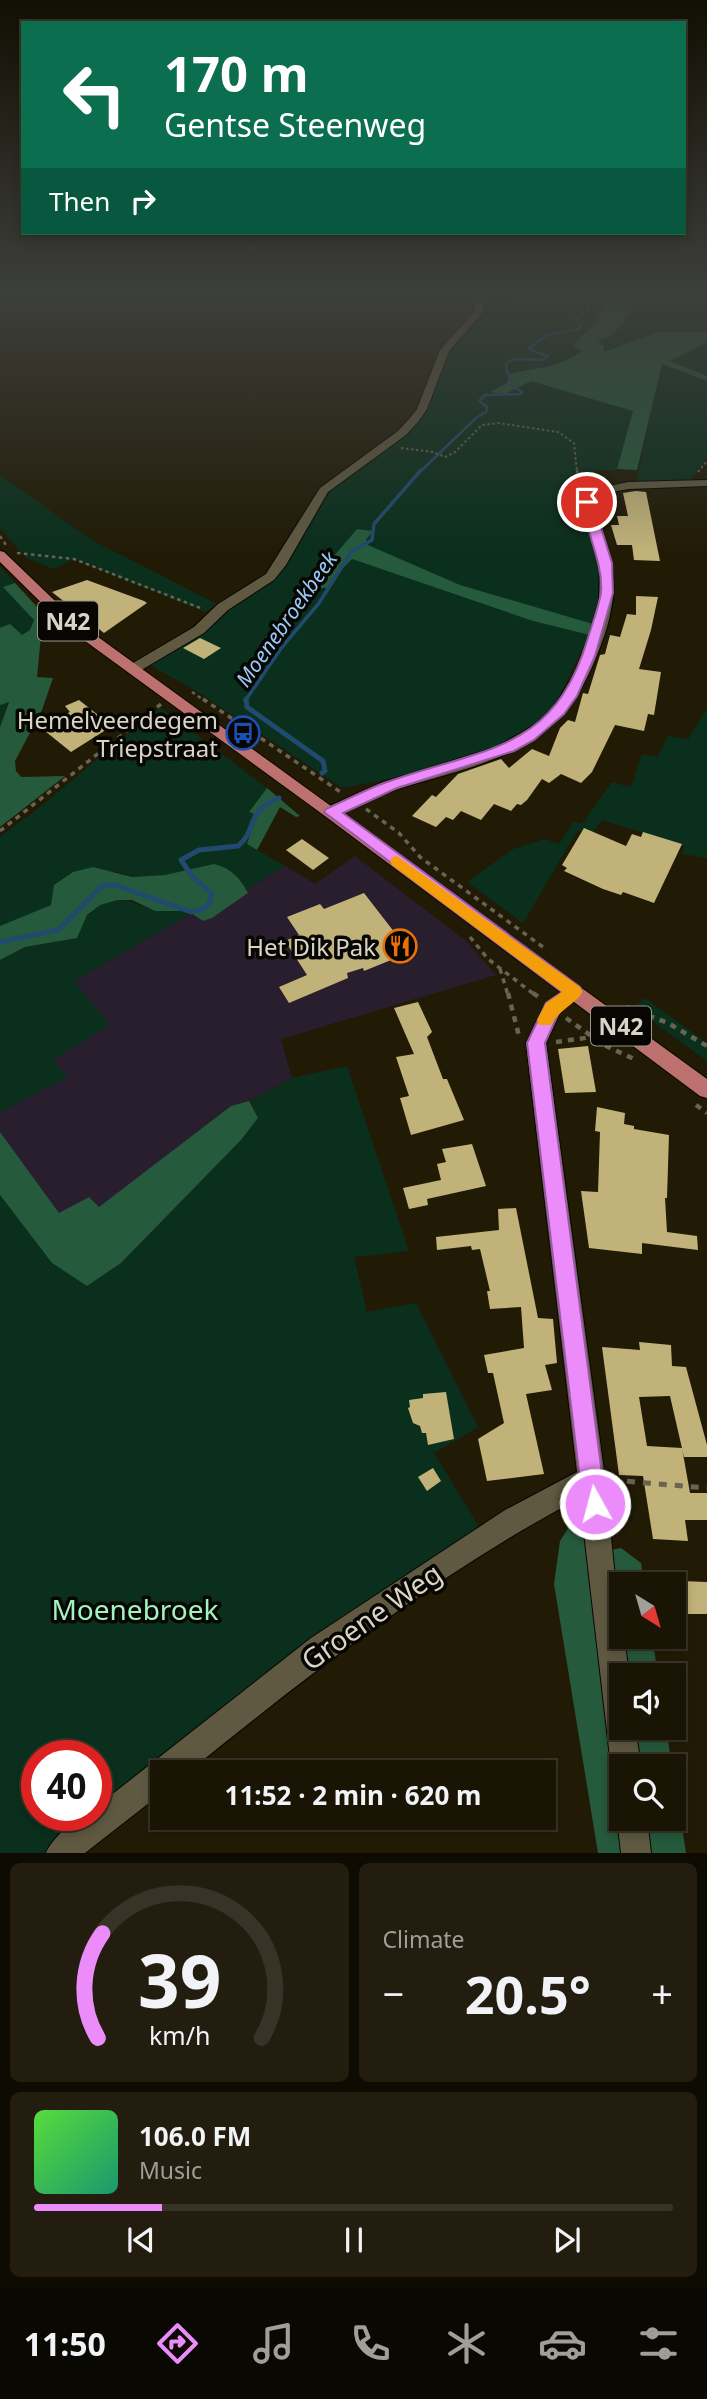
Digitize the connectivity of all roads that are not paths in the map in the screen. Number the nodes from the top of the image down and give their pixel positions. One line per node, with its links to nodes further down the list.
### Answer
1 (434, 379): 4 (street)
2 (707, 482): 5 (street)
3 (6, 553): 4 (main road, N42)
4 (139, 673): 5 (main road, N42)
5 (331, 812): 6 (main road, N42)
6 (574, 992): 7 (main road, N42); 8 (street)
7 (707, 1090)
8 (592, 1478): 9 (street); 10 (street, Groene Weg)
9 (625, 1754)
10 (179, 1760)
11 (150, 1783): 13 (street, Groene Weg)
12 (633, 1831): 14 (street)
13 (61, 1853)
14 (636, 1853)

